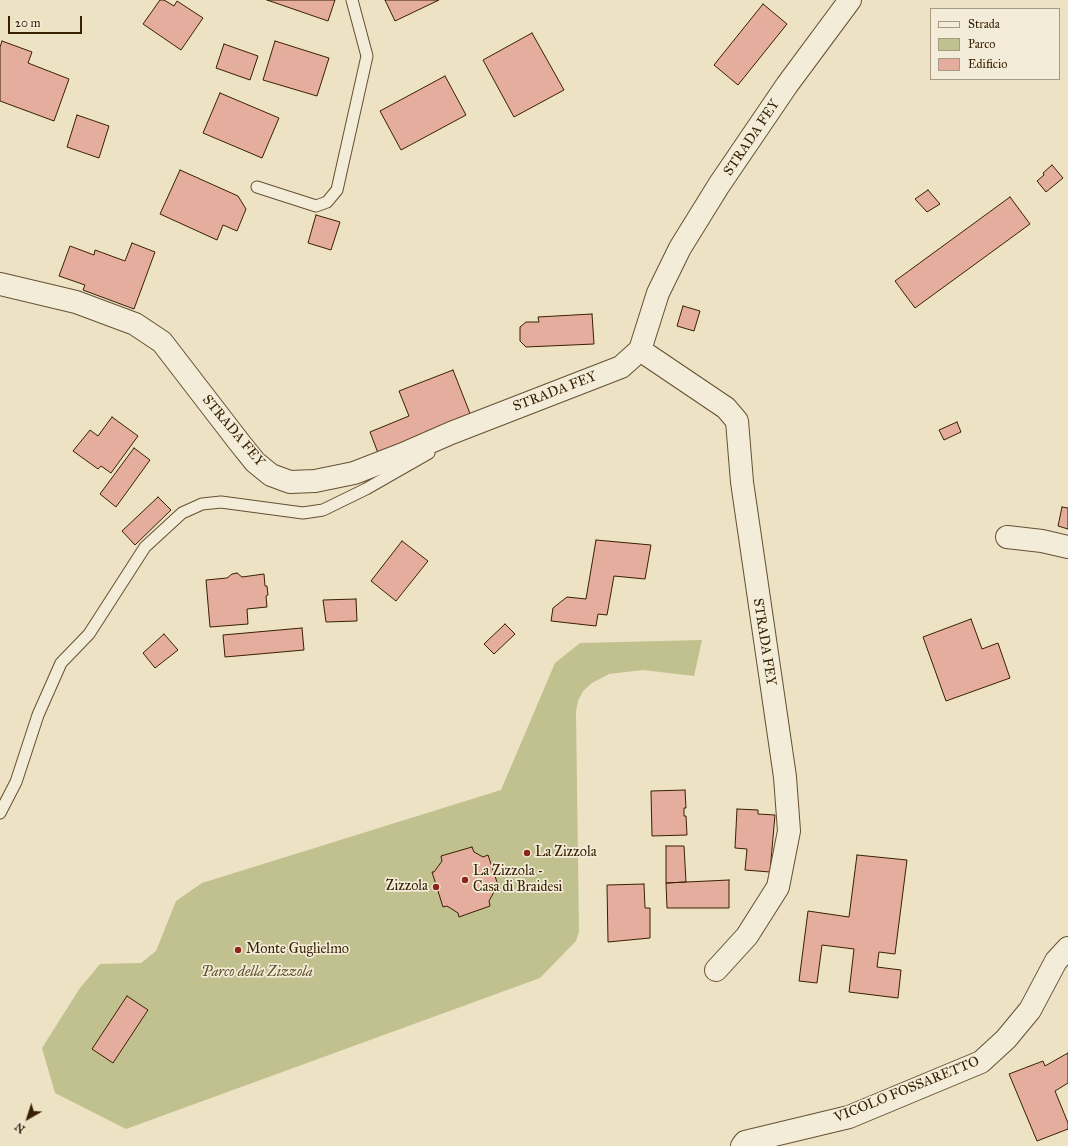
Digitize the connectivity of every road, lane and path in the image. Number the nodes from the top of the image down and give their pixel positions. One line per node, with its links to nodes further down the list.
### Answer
1 (352, 0): 3 (lane)
2 (850, 0): 5 (street, STRADA FEY)
3 (257, 187)
4 (0, 284): 6 (street, STRADA FEY)
5 (640, 350): 6 (street, STRADA FEY); 11 (street, STRADA FEY)
6 (451, 433): 9 (lane)
7 (1007, 538): 8 (street)
8 (1068, 547)
9 (0, 812)
10 (1068, 948): 12 (street, VICOLO FOSSARETTO)
11 (716, 970)
12 (742, 1146)

